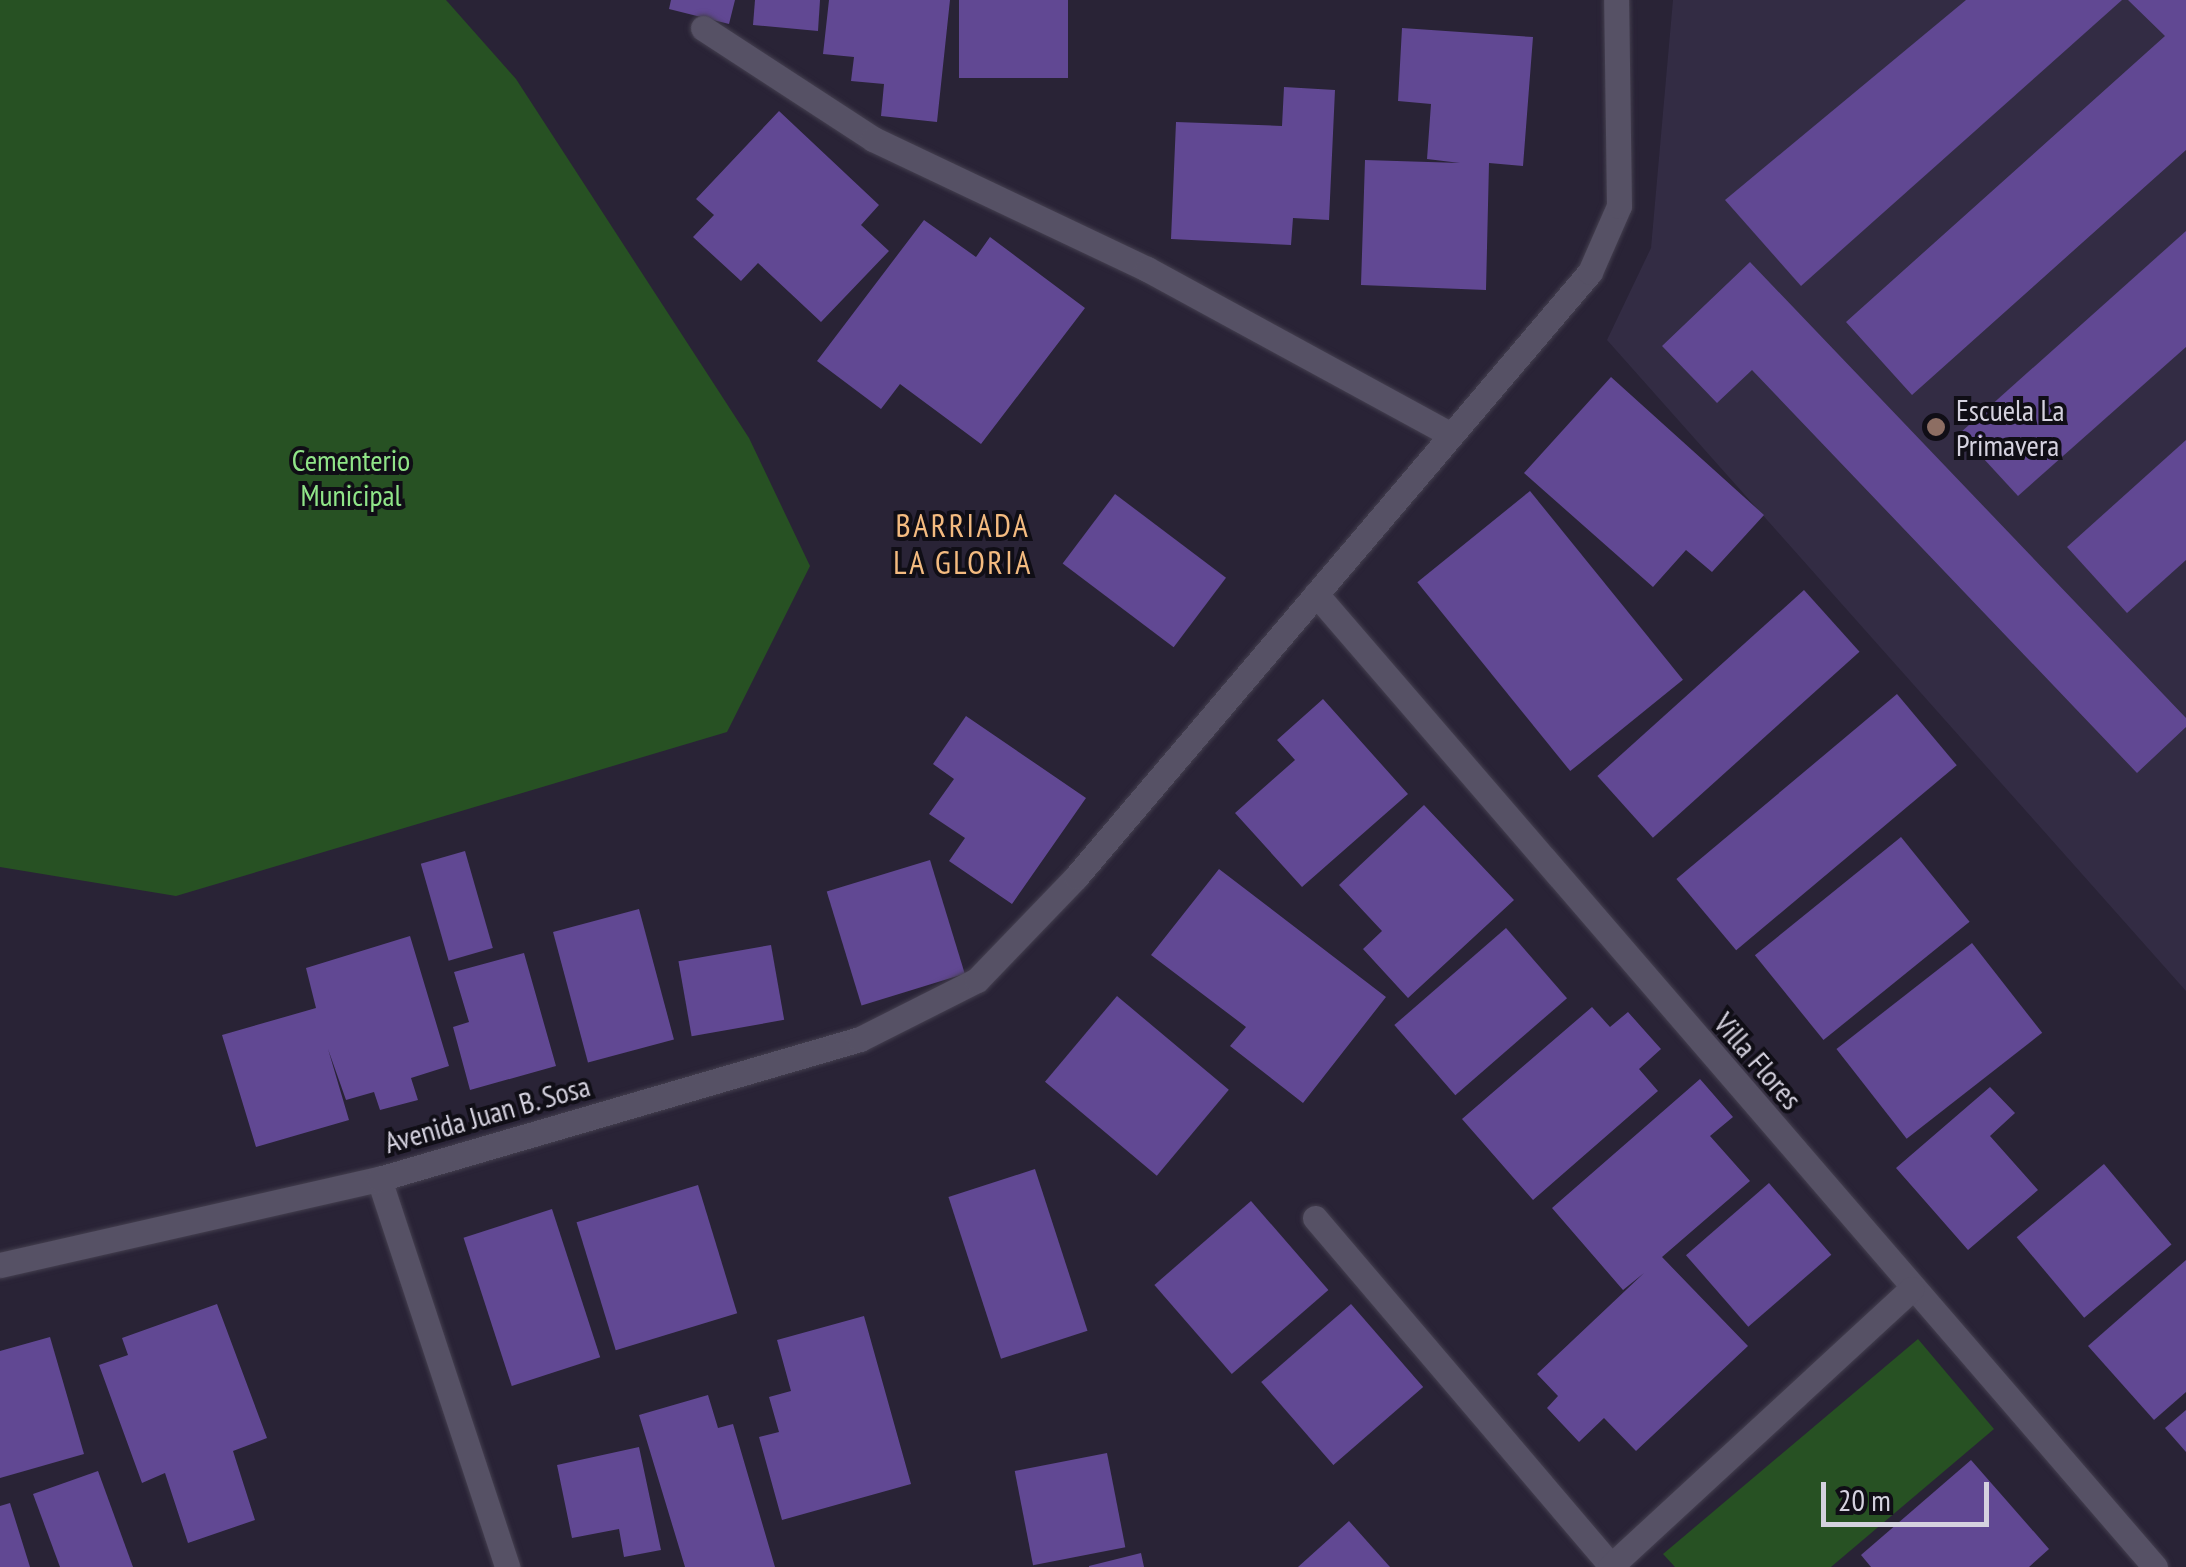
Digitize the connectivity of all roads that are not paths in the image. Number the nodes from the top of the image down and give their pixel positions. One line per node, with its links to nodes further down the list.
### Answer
1 (1616, 0): 3 (street, Avenida Juan B. Sosa)
2 (703, 28): 3 (street)
3 (1451, 435): 4 (street, Avenida Juan B. Sosa)
4 (1316, 594): 5 (street, Avenida Juan B. Sosa); 8 (street, Villa Flores)
5 (378, 1179): 7 (street, Avenida Juan B. Sosa); 10 (street)
6 (1315, 1218): 9 (street)
7 (0, 1265)
8 (1911, 1288): 9 (street); 11 (street, Villa Flores)
9 (1610, 1566)
10 (507, 1567)
11 (2155, 1567)

